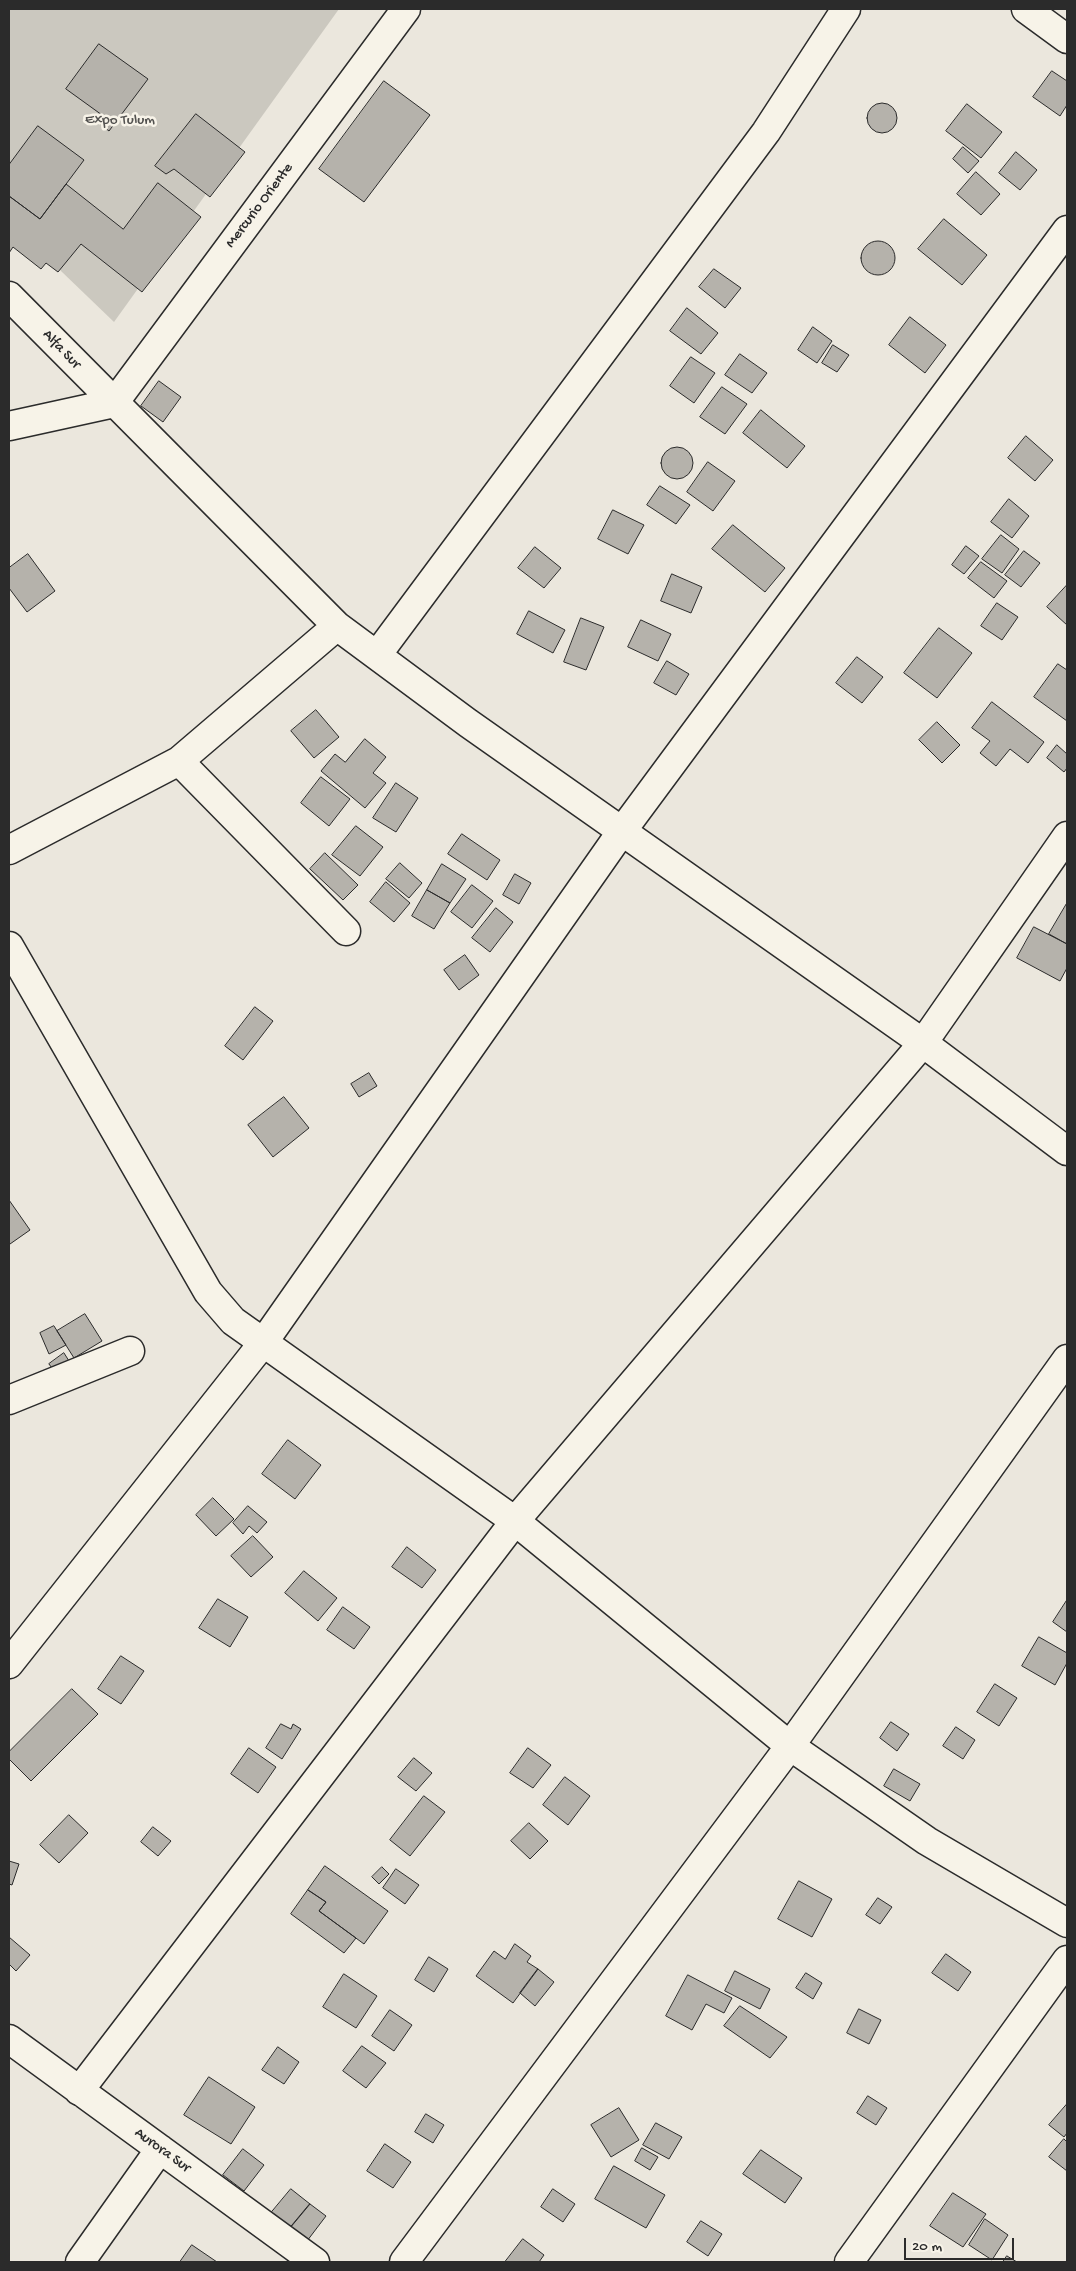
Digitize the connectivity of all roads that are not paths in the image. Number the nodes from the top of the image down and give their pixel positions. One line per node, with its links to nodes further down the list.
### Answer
1 (406, 9): 7 (street, Mercurio Oriente)
2 (846, 9): 10 (street)
3 (1026, 9): 4 (street)
4 (1067, 39)
5 (1067, 230): 12 (street)
6 (9, 296): 7 (street, Alfa Sur)
7 (114, 404): 8 (street); 9 (street, Alfa Sur)
8 (9, 426)
9 (337, 626): 10 (street, Alfa Sur); 11 (street)
10 (377, 655): 12 (street, Alfa Sur)
11 (180, 761): 14 (street); 15 (street)
12 (622, 831): 17 (street, Alfa Sur); 19 (street)
13 (1067, 836): 17 (street)
14 (9, 850)
15 (346, 932)
16 (9, 946): 19 (street)
17 (923, 1043): 18 (street, Alfa Sur); 23 (street)
18 (1067, 1152)
19 (263, 1343): 23 (street); 24 (street)
20 (130, 1351): 22 (street)
21 (1067, 1359): 25 (street)
22 (9, 1400)
23 (515, 1521): 25 (street); 29 (street)
24 (9, 1664)
25 (790, 1746): 26 (street); 33 (street)
26 (1067, 1923)
27 (1067, 1960): 34 (street)
28 (9, 2039): 29 (street, Aurora Sur)
29 (80, 2091): 30 (street, Aurora Sur)
30 (160, 2149): 31 (street); 32 (street, Aurora Sur)
31 (80, 2262)
32 (315, 2262)
33 (404, 2262)
34 (849, 2262)

